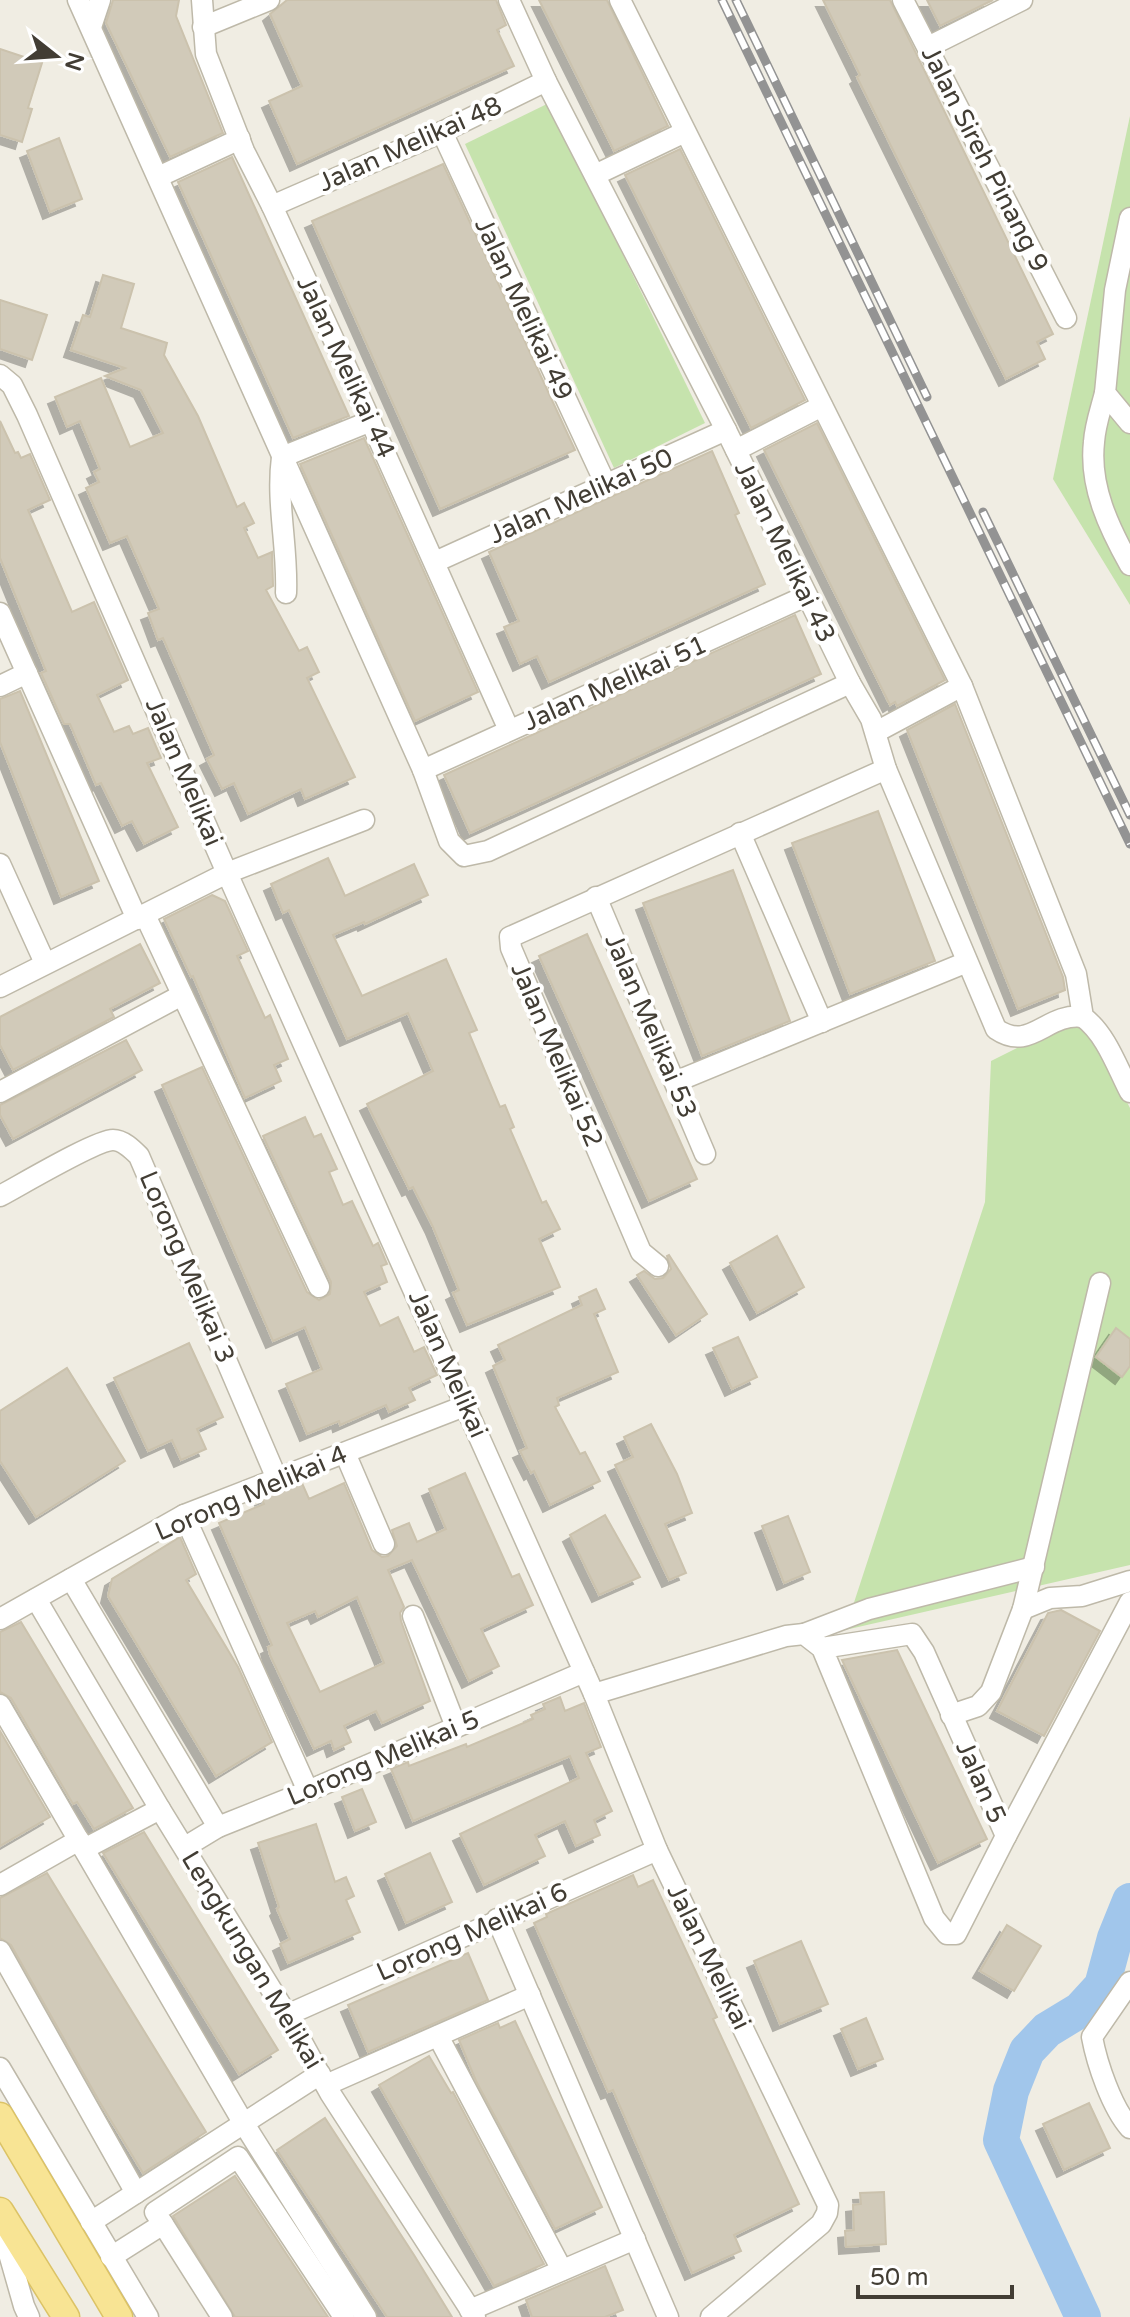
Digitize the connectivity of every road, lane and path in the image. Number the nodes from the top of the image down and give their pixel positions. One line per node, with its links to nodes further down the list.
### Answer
1 (78, 0): 9 (street)
2 (100, 0): 9 (street)
3 (202, 0): 10 (street, Jalan Melikai 44)
4 (269, 0): 10 (street)
5 (509, 0): 12 (street, Jalan Melikai 43)
6 (620, 0): 14 (street)
7 (903, 0): 11 (street, Jalan Sireh Pinang 9)
8 (1022, 0): 11 (street)
9 (91, 27): 17 (street)
10 (203, 27): 15 (street, Jalan Melikai 44)
11 (928, 47): 20 (street, Jalan Sireh Pinang 9)
12 (546, 81): 13 (street, Jalan Melikai 48); 16 (street, Jalan Melikai 43)
13 (442, 132): 18 (street, Jalan Melikai 48); 29 (street, Jalan Melikai 49)
14 (685, 132): 16 (street); 23 (street)
15 (240, 139): 17 (street); 18 (street, Jalan Melikai 44)
16 (595, 175): 26 (street, Jalan Melikai 43)
17 (158, 177): 28 (street)
18 (272, 206): 24 (street, Jalan Melikai 44)
19 (1130, 218): 22 (street)
20 (1066, 318)
21 (0, 375): 46 (street, Jalan Melikai)
22 (1105, 393): 25 (street); 31 (street)
23 (822, 406): 27 (street); 38 (street)
24 (371, 421): 28 (street); 30 (street, Jalan Melikai 44)
25 (1130, 423)
26 (726, 430): 27 (street, Jalan Melikai 43); 29 (street, Jalan Melikai 50)
27 (736, 450): 33 (street, Jalan Melikai 43)
28 (283, 456): 32 (street); 42 (street)
29 (606, 485): 30 (street, Jalan Melikai 50)
30 (435, 562): 39 (street, Jalan Melikai 44)
31 (1130, 565)
32 (286, 593)
33 (806, 596): 36 (street, Jalan Melikai 43); 39 (street, Jalan Melikai 51)
34 (0, 613): 35 (street)
35 (27, 673): 37 (street); 48 (street)
36 (850, 683): 40 (street, Jalan Melikai 43); 42 (street)
37 (0, 686)
38 (962, 686): 40 (street); 53 (street)
39 (509, 730): 42 (street, Jalan Melikai 51)
40 (876, 732): 41 (street, Jalan Melikai 43)
41 (886, 769): 44 (street, Jalan Melikai 52); 49 (street, Jalan Melikai 43)
42 (423, 770)
43 (364, 820): 46 (street)
44 (740, 833): 47 (street, Jalan Melikai 52); 54 (street)
45 (0, 864): 50 (street)
46 (227, 873): 48 (street); 63 (street, Jalan Melikai)
47 (596, 897): 55 (street, Jalan Melikai 53); 60 (street, Jalan Melikai 52)
48 (141, 917): 50 (street); 52 (street)
49 (967, 962): 53 (street, Jalan Melikai 43); 54 (street)
50 (45, 963): 51 (street)
51 (0, 987)
52 (182, 995): 56 (street); 62 (street)
53 (1083, 1017): 57 (street)
54 (822, 1022): 55 (street)
55 (675, 1082): 58 (street, Jalan Melikai 53)
56 (0, 1092)
57 (1130, 1092)
58 (705, 1154)
59 (0, 1196): 65 (street, Lorong Melikai 3)
60 (658, 1266)
61 (1100, 1283): 68 (street)
62 (319, 1287)
63 (467, 1405): 64 (street, Lorong Melikai 4); 78 (street, Jalan Melikai)
64 (345, 1453): 65 (street, Lorong Melikai 4); 67 (street)
65 (277, 1479): 66 (street, Lorong Melikai 4)
66 (184, 1515): 69 (street, Lorong Melikai 4); 83 (street)
67 (384, 1544)
68 (1034, 1567): 73 (street); 76 (street)
69 (71, 1579): 71 (street, Lorong Melikai 4); 85 (street)
70 (1130, 1581): 73 (street)
71 (36, 1599): 75 (street, Lorong Melikai 4); 84 (street, Lengkungan Melikai)
72 (1130, 1602): 86 (street)
73 (1023, 1609): 81 (street)
74 (413, 1616): 82 (street)
75 (0, 1619)
76 (804, 1634): 77 (street); 79 (street)
77 (822, 1648): 81 (street, Jalan 5); 86 (street, Jalan 5)
78 (584, 1672): 79 (street, Jalan Melikai); 82 (street, Lorong Melikai 5)
79 (594, 1694): 89 (street, Jalan Melikai)
80 (0, 1705): 87 (street)
81 (951, 1715): 86 (street, Jalan 5)
82 (456, 1727): 83 (street, Lorong Melikai 5)
83 (308, 1791): 85 (street, Lorong Melikai 5)
84 (160, 1809): 87 (street); 88 (street, Lengkungan Melikai)
85 (218, 1827): 88 (street, Lorong Melikai 5)
86 (1006, 1836)
87 (81, 1844): 90 (street); 100 (street)
88 (185, 1847): 95 (street, Lengkungan Melikai)
89 (657, 1850): 91 (street, Lorong Melikai 6); 119 (street, Jalan Melikai)
90 (0, 1885)
91 (497, 1919): 94 (street); 95 (street, Lorong Melikai 6)
92 (0, 1951): 102 (street)
93 (1130, 1982): 101 (street)
94 (530, 1995): 96 (street); 107 (street)
95 (287, 2015): 98 (street, Lengkungan Melikai)
96 (438, 2036): 98 (street); 109 (street)
97 (0, 2068): 105 (street)
98 (323, 2080): 100 (street); 110 (street, Lengkungan Melikai)
99 (0, 2116): 113 (main road)
100 (244, 2124): 102 (street); 117 (street)
101 (1130, 2128)
102 (136, 2193): 105 (street)
103 (0, 2211): 112 (main road)
104 (0, 2221): 111 (street)
105 (91, 2222): 108 (street)
106 (163, 2224): 108 (street); 115 (street); 116 (street)
107 (635, 2239): 109 (street); 118 (street)
108 (111, 2257): 114 (street)
109 (562, 2270): 110 (street)
110 (472, 2313)
111 (29, 2317)
112 (66, 2317)
113 (119, 2317)
114 (148, 2317)
115 (222, 2317)
116 (344, 2317)
117 (366, 2317)
118 (668, 2317)
119 (711, 2317)

